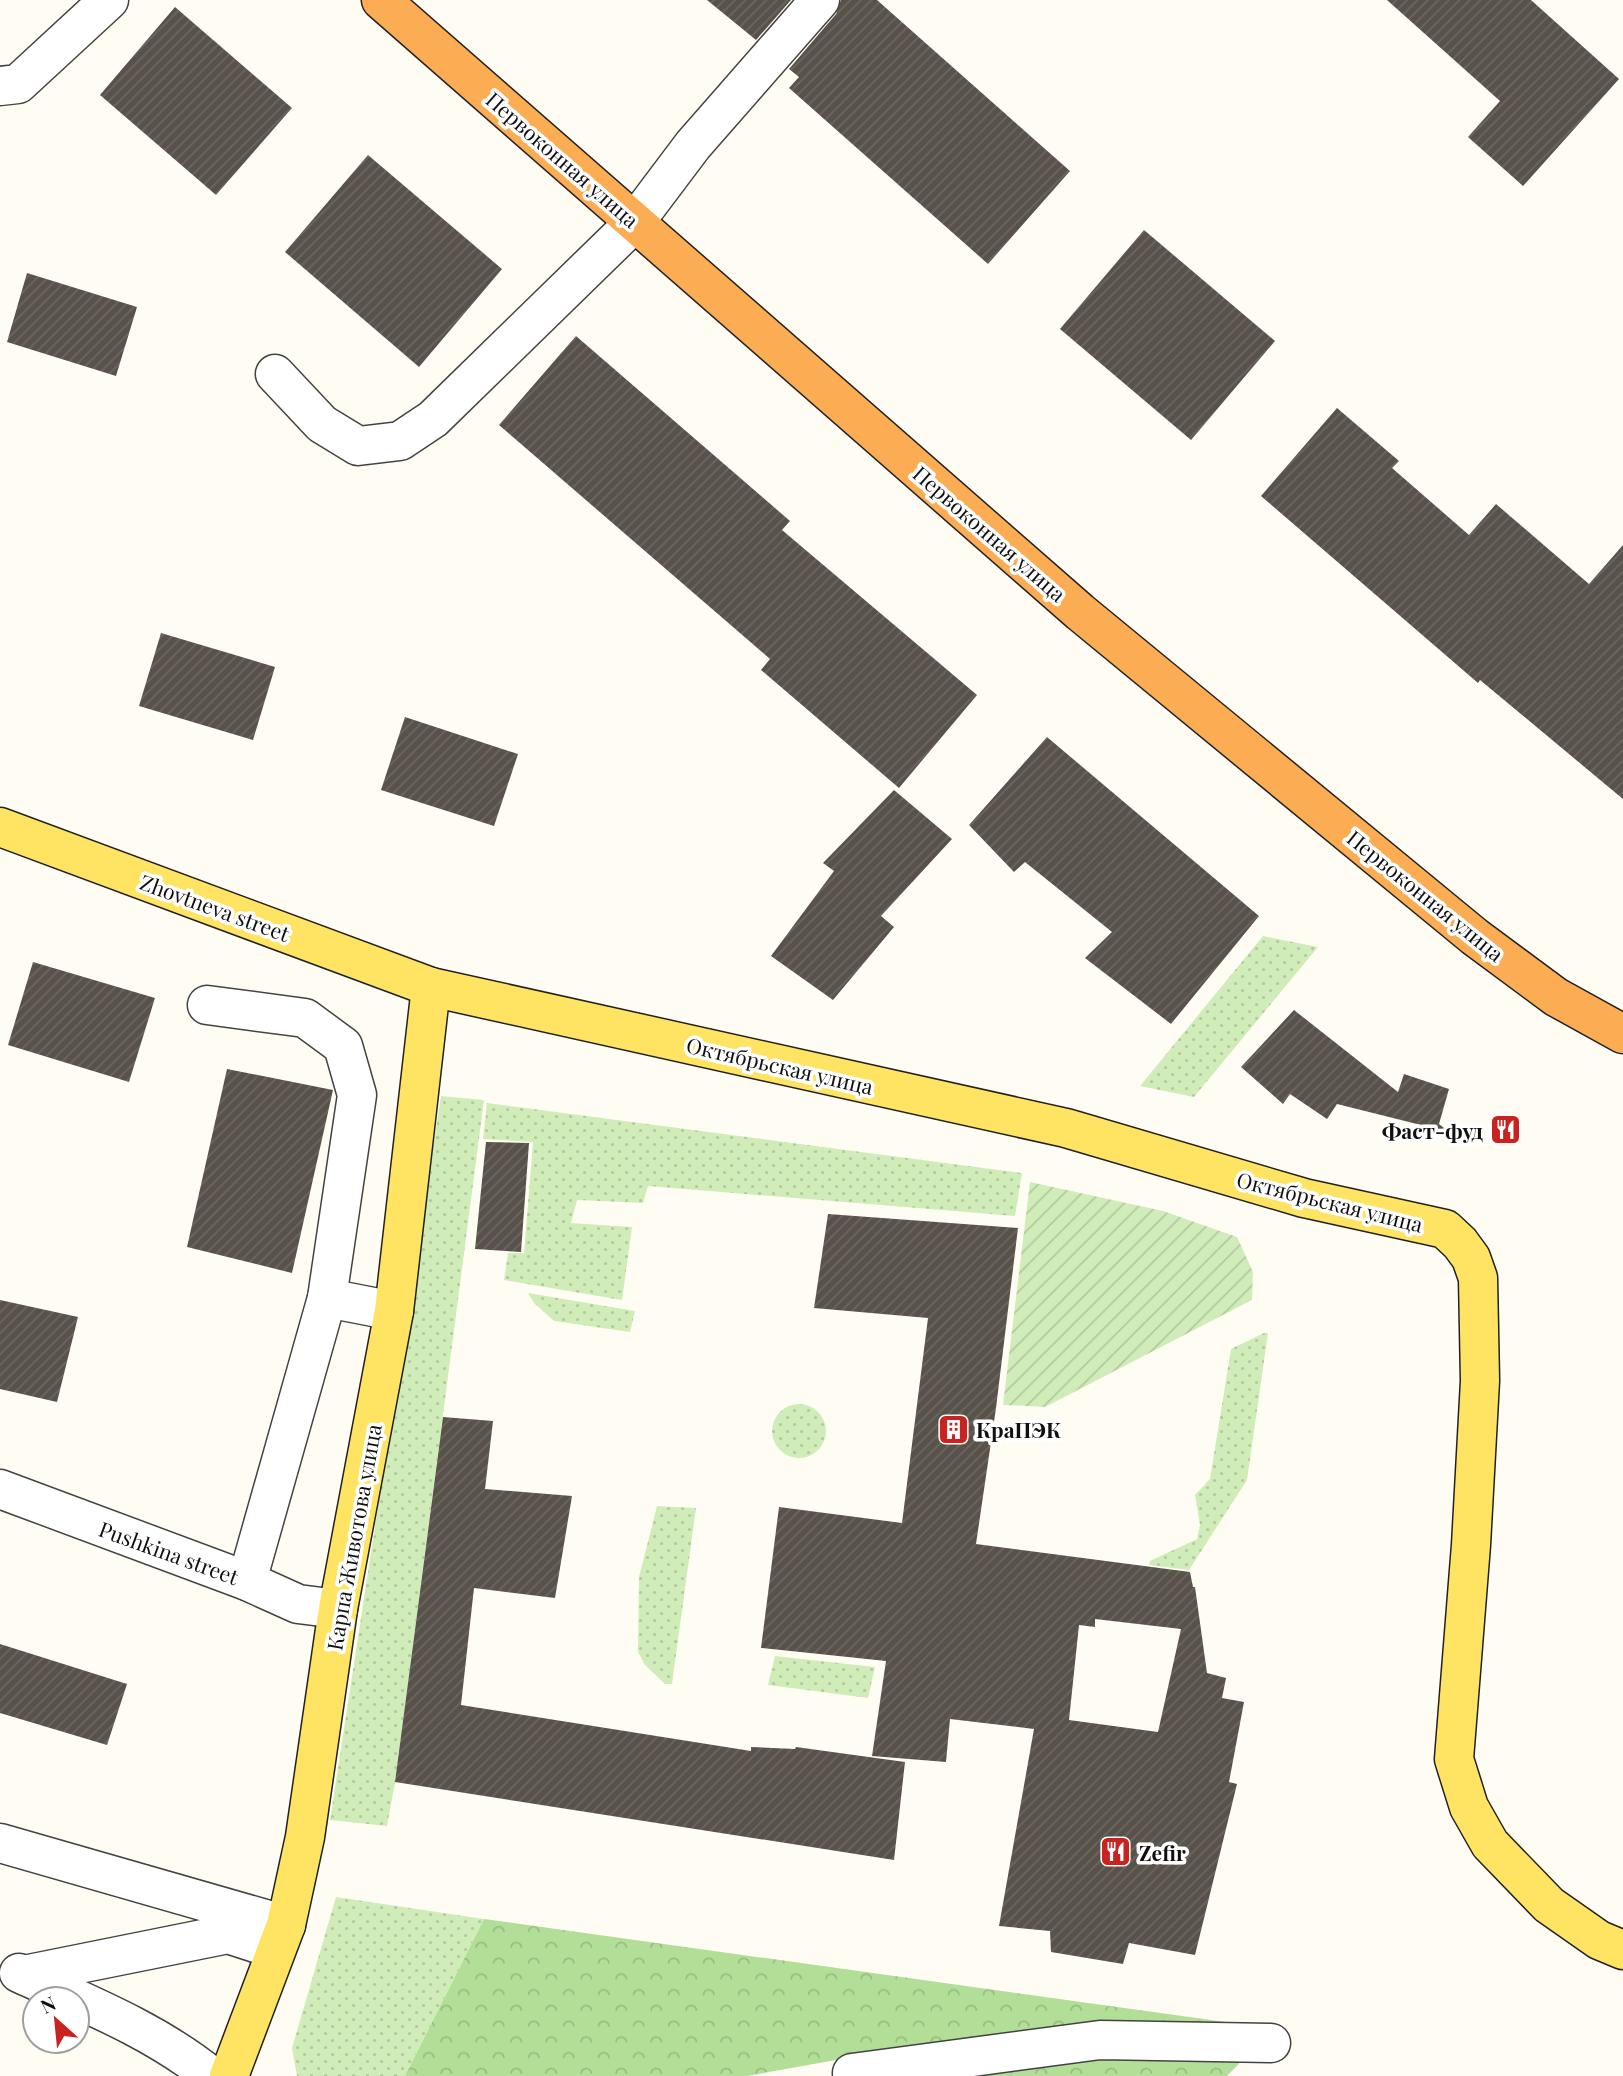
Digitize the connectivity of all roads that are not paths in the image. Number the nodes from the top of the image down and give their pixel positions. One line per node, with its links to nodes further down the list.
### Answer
1 (109, 0): 4 (street)
2 (381, 0): 5 (highway, Первоконная улица)
3 (820, 0): 5 (street)
4 (0, 86)
5 (635, 222): 6 (street); 10 (highway, Первоконная улица)
6 (275, 374)
7 (0, 827): 8 (main road, Zhovtneva street)
8 (431, 987): 12 (main road, Карпа Животова улица); 18 (main road, Октябрьская улица)
9 (208, 1004): 11 (street)
10 (1623, 1034)
11 (327, 1298): 12 (street); 14 (street)
12 (394, 1311): 15 (main road, Карпа Животова улица)
13 (0, 1489): 14 (street, Pushkina street)
14 (247, 1581): 15 (street, Pushkina street)
15 (338, 1609): 17 (main road, Карпа Животова улица)
16 (0, 1843): 17 (street)
17 (282, 1938): 19 (street); 23 (main road, Карпа Животова улица)
18 (1623, 1950)
19 (12, 1970): 22 (street)
20 (1271, 2043): 21 (street)
21 (849, 2075)
22 (211, 2076)
23 (229, 2076)

